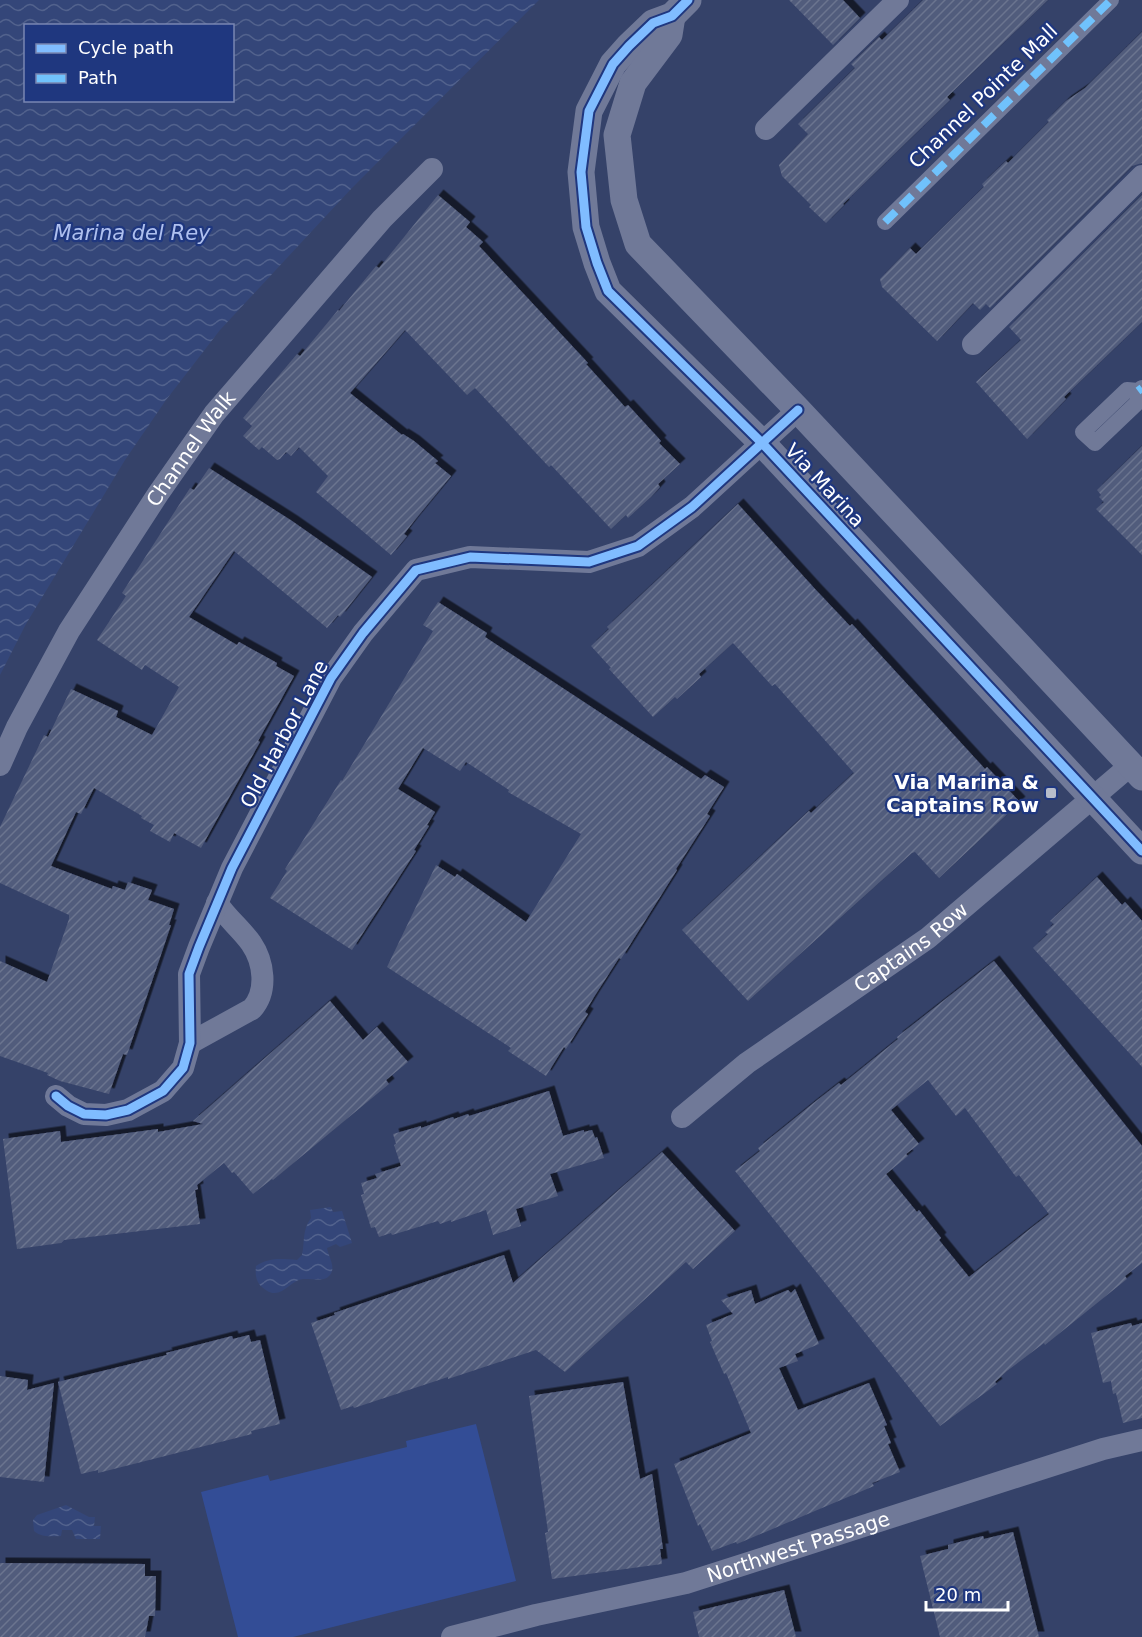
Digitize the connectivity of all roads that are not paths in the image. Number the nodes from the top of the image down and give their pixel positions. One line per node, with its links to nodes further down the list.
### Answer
1 (898, 0): 4 (street)
2 (1111, 0): 7 (street, Channel Pointe Mall)
3 (680, 8): 9 (street, Via Marina); 10 (street, Via Marina)
4 (766, 129)
5 (432, 169): 11 (street, Channel Walk)
6 (1142, 176): 8 (street)
7 (885, 222)
8 (973, 345)
9 (798, 410): 10 (street, Old Harbor Lane); 12 (street, Via Marina)
10 (763, 444): 13 (street, Via Marina); 15 (street, Old Harbor Lane)
11 (0, 765)
12 (1137, 771): 13 (street, Captains Row)
13 (1093, 798): 14 (street, Via Marina); 18 (street, Captains Row)
14 (1142, 851)
15 (217, 903): 16 (street, Old Harbor Lane); 16 (street)
16 (190, 1043): 17 (street, Old Harbor Lane)
17 (56, 1096)
18 (682, 1117)
19 (1142, 1440): 20 (street, Northwest Passage)
20 (452, 1637)

